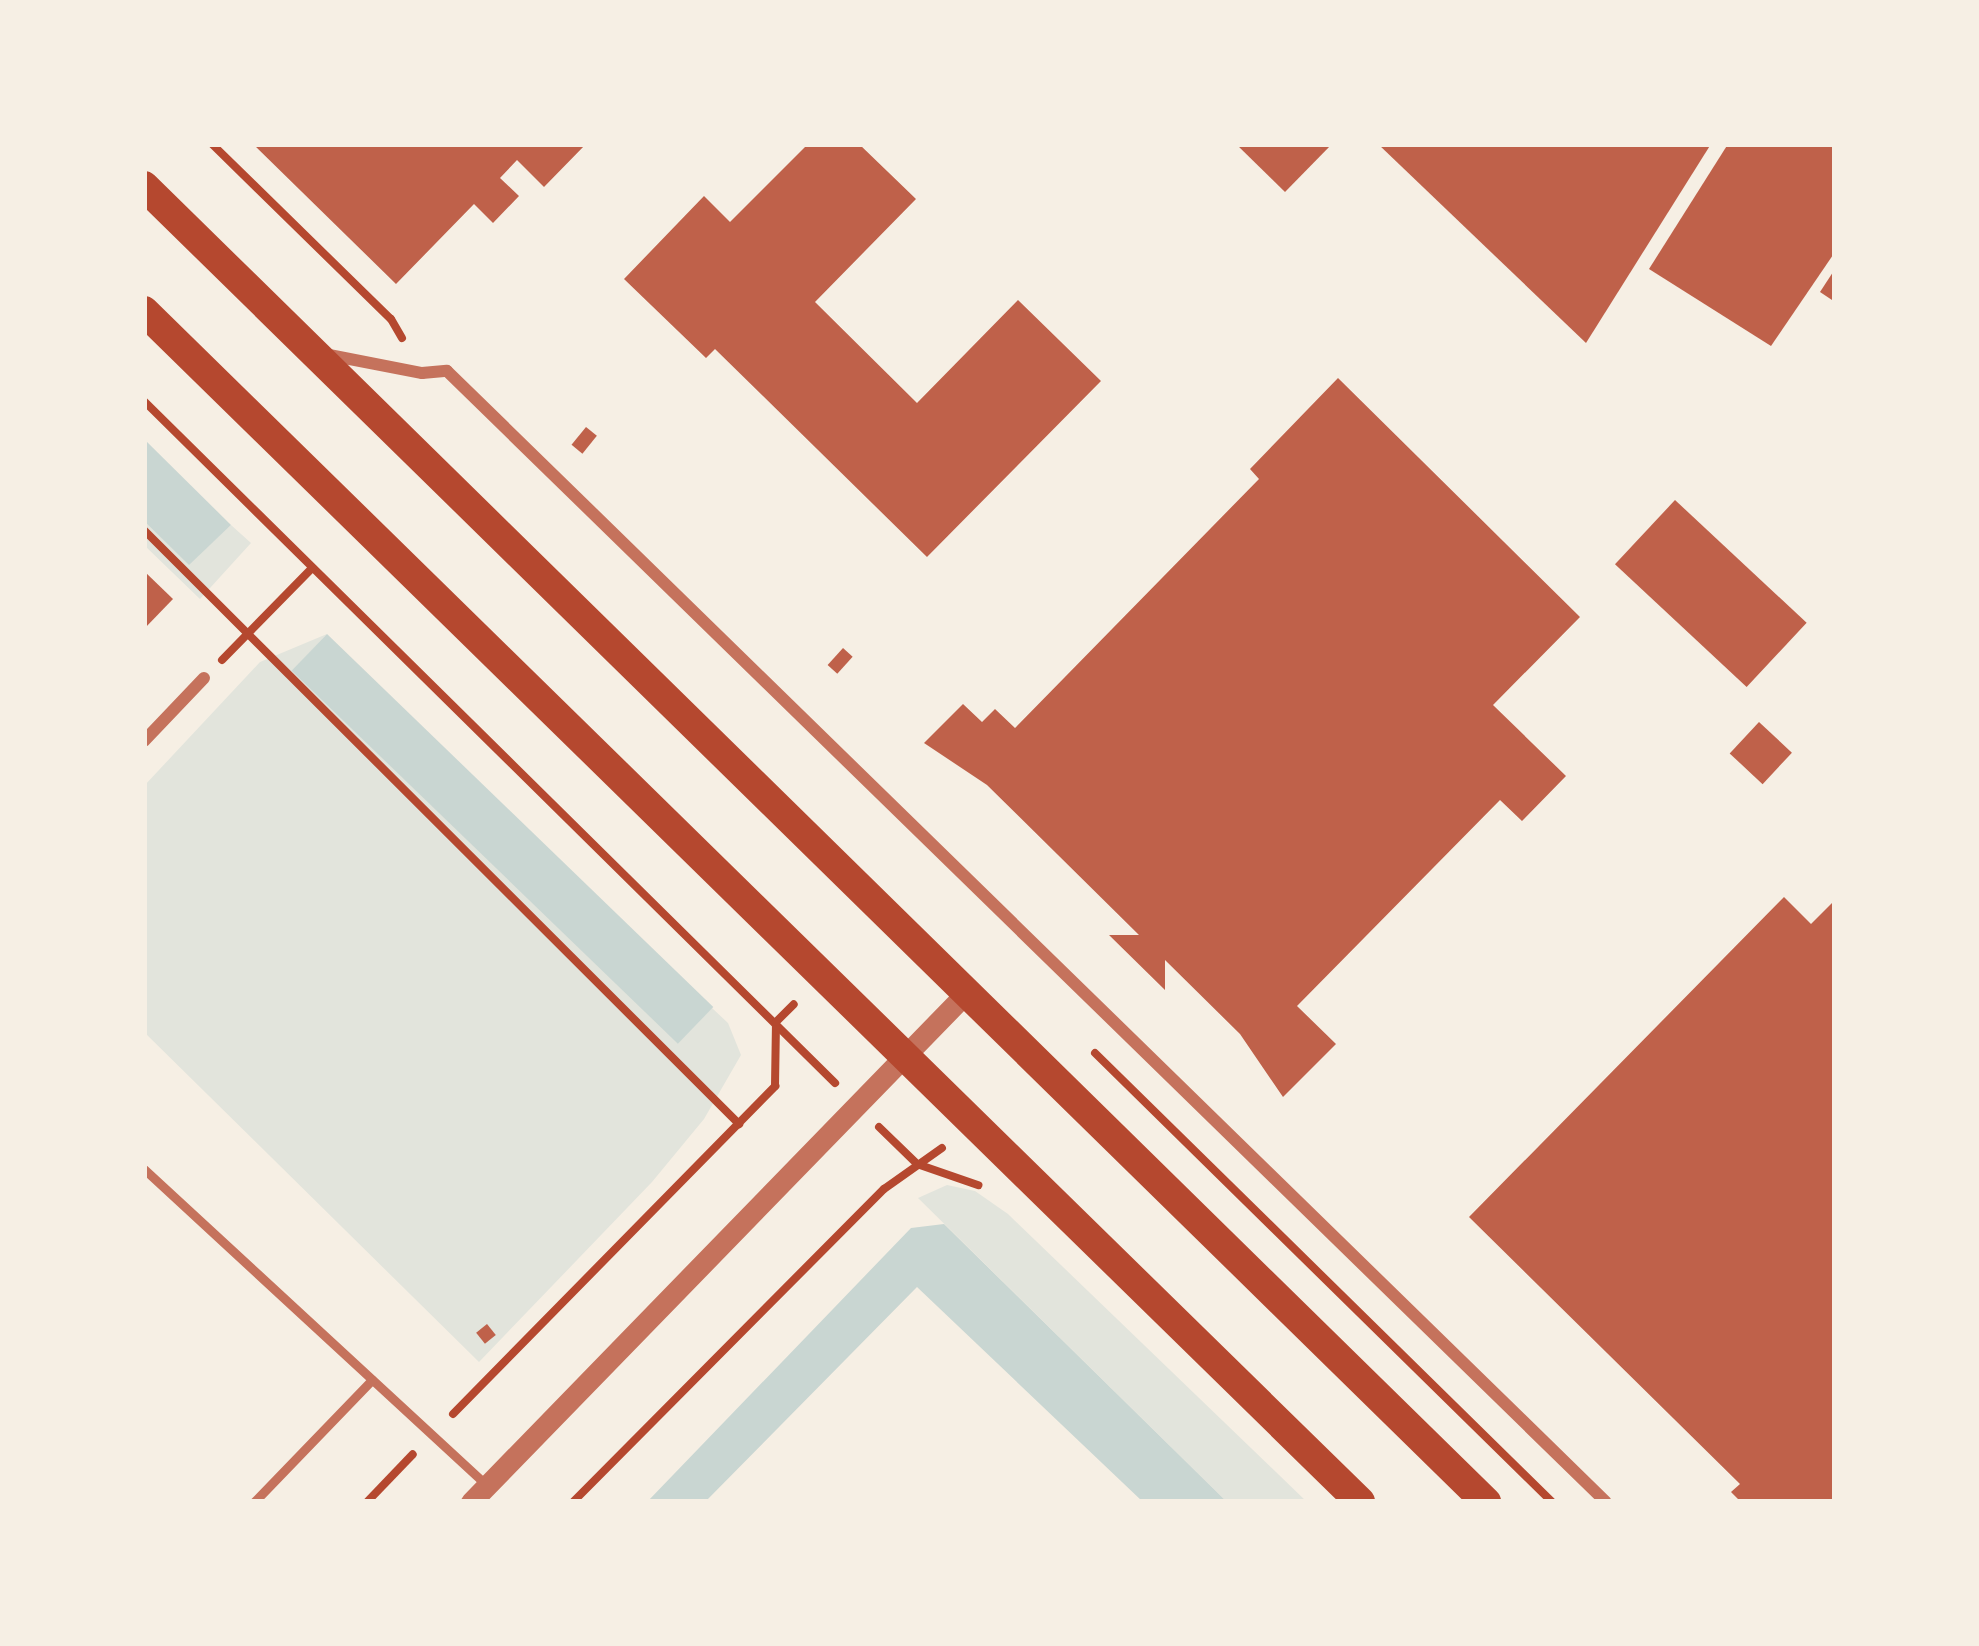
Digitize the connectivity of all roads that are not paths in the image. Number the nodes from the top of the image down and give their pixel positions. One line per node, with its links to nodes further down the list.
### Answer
1 (144, 186): 3 (main road)
2 (144, 311): 7 (main road)
3 (308, 351): 6 (main road); 14 (street)
4 (204, 678): 5 (street)
5 (144, 741)
6 (967, 994): 7 (street); 13 (main road)
7 (905, 1056): 10 (street); 12 (main road)
8 (144, 1169): 9 (lane)
9 (372, 1380): 10 (lane); 11 (lane)
10 (479, 1494)
11 (254, 1502)
12 (1360, 1502)
13 (1486, 1502)
14 (1606, 1502)

